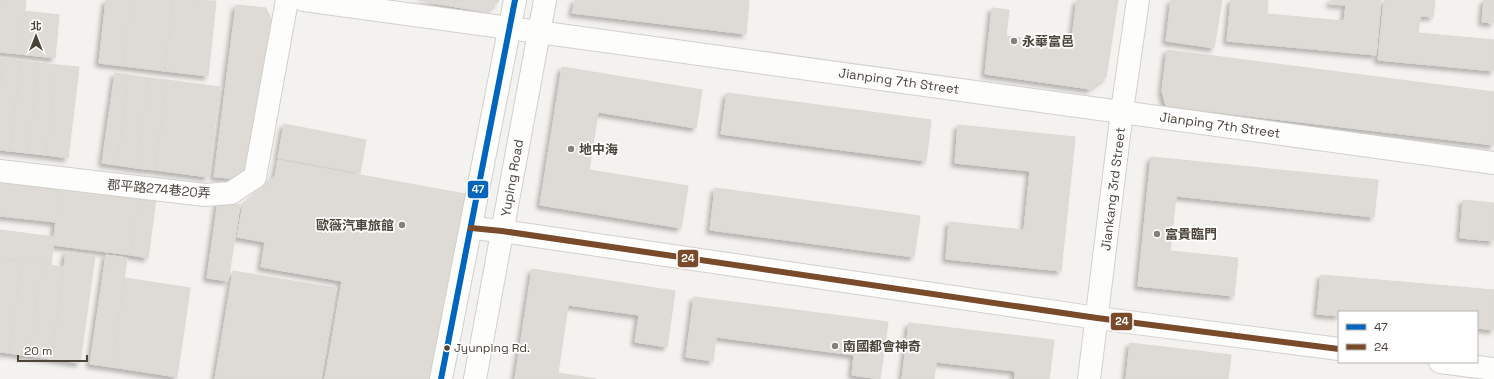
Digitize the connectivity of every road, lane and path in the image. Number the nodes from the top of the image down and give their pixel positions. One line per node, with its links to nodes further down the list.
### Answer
1 (287, 0): 10 (street, 郡平路274巷20弄)
2 (304, 0): 6 (street, Jianping 7th Street)
3 (515, 0): 6 (street)
4 (545, 0): 7 (street, Yuping Road)
5 (1138, 0): 8 (street, Jiankang 3rd Street)
6 (509, 29): 7 (street, Jianping 7th Street); 11 (street)
7 (539, 33): 8 (street, Jianping 7th Street); 12 (street, Yuping Road)
8 (1122, 112): 9 (street, Jianping 7th Street); 13 (street, Jiankang 3rd Street)
9 (1494, 163)
10 (0, 171)
11 (471, 228): 12 (street); 17 (street)
12 (502, 231): 13 (street); 18 (street, Yuping Road)
13 (1097, 318): 14 (street); 19 (street, Jiankang 3rd Street)
14 (1338, 349)
15 (1448, 363): 16 (street)
16 (1494, 369)
17 (442, 379)
18 (475, 379)
19 (1090, 379)

